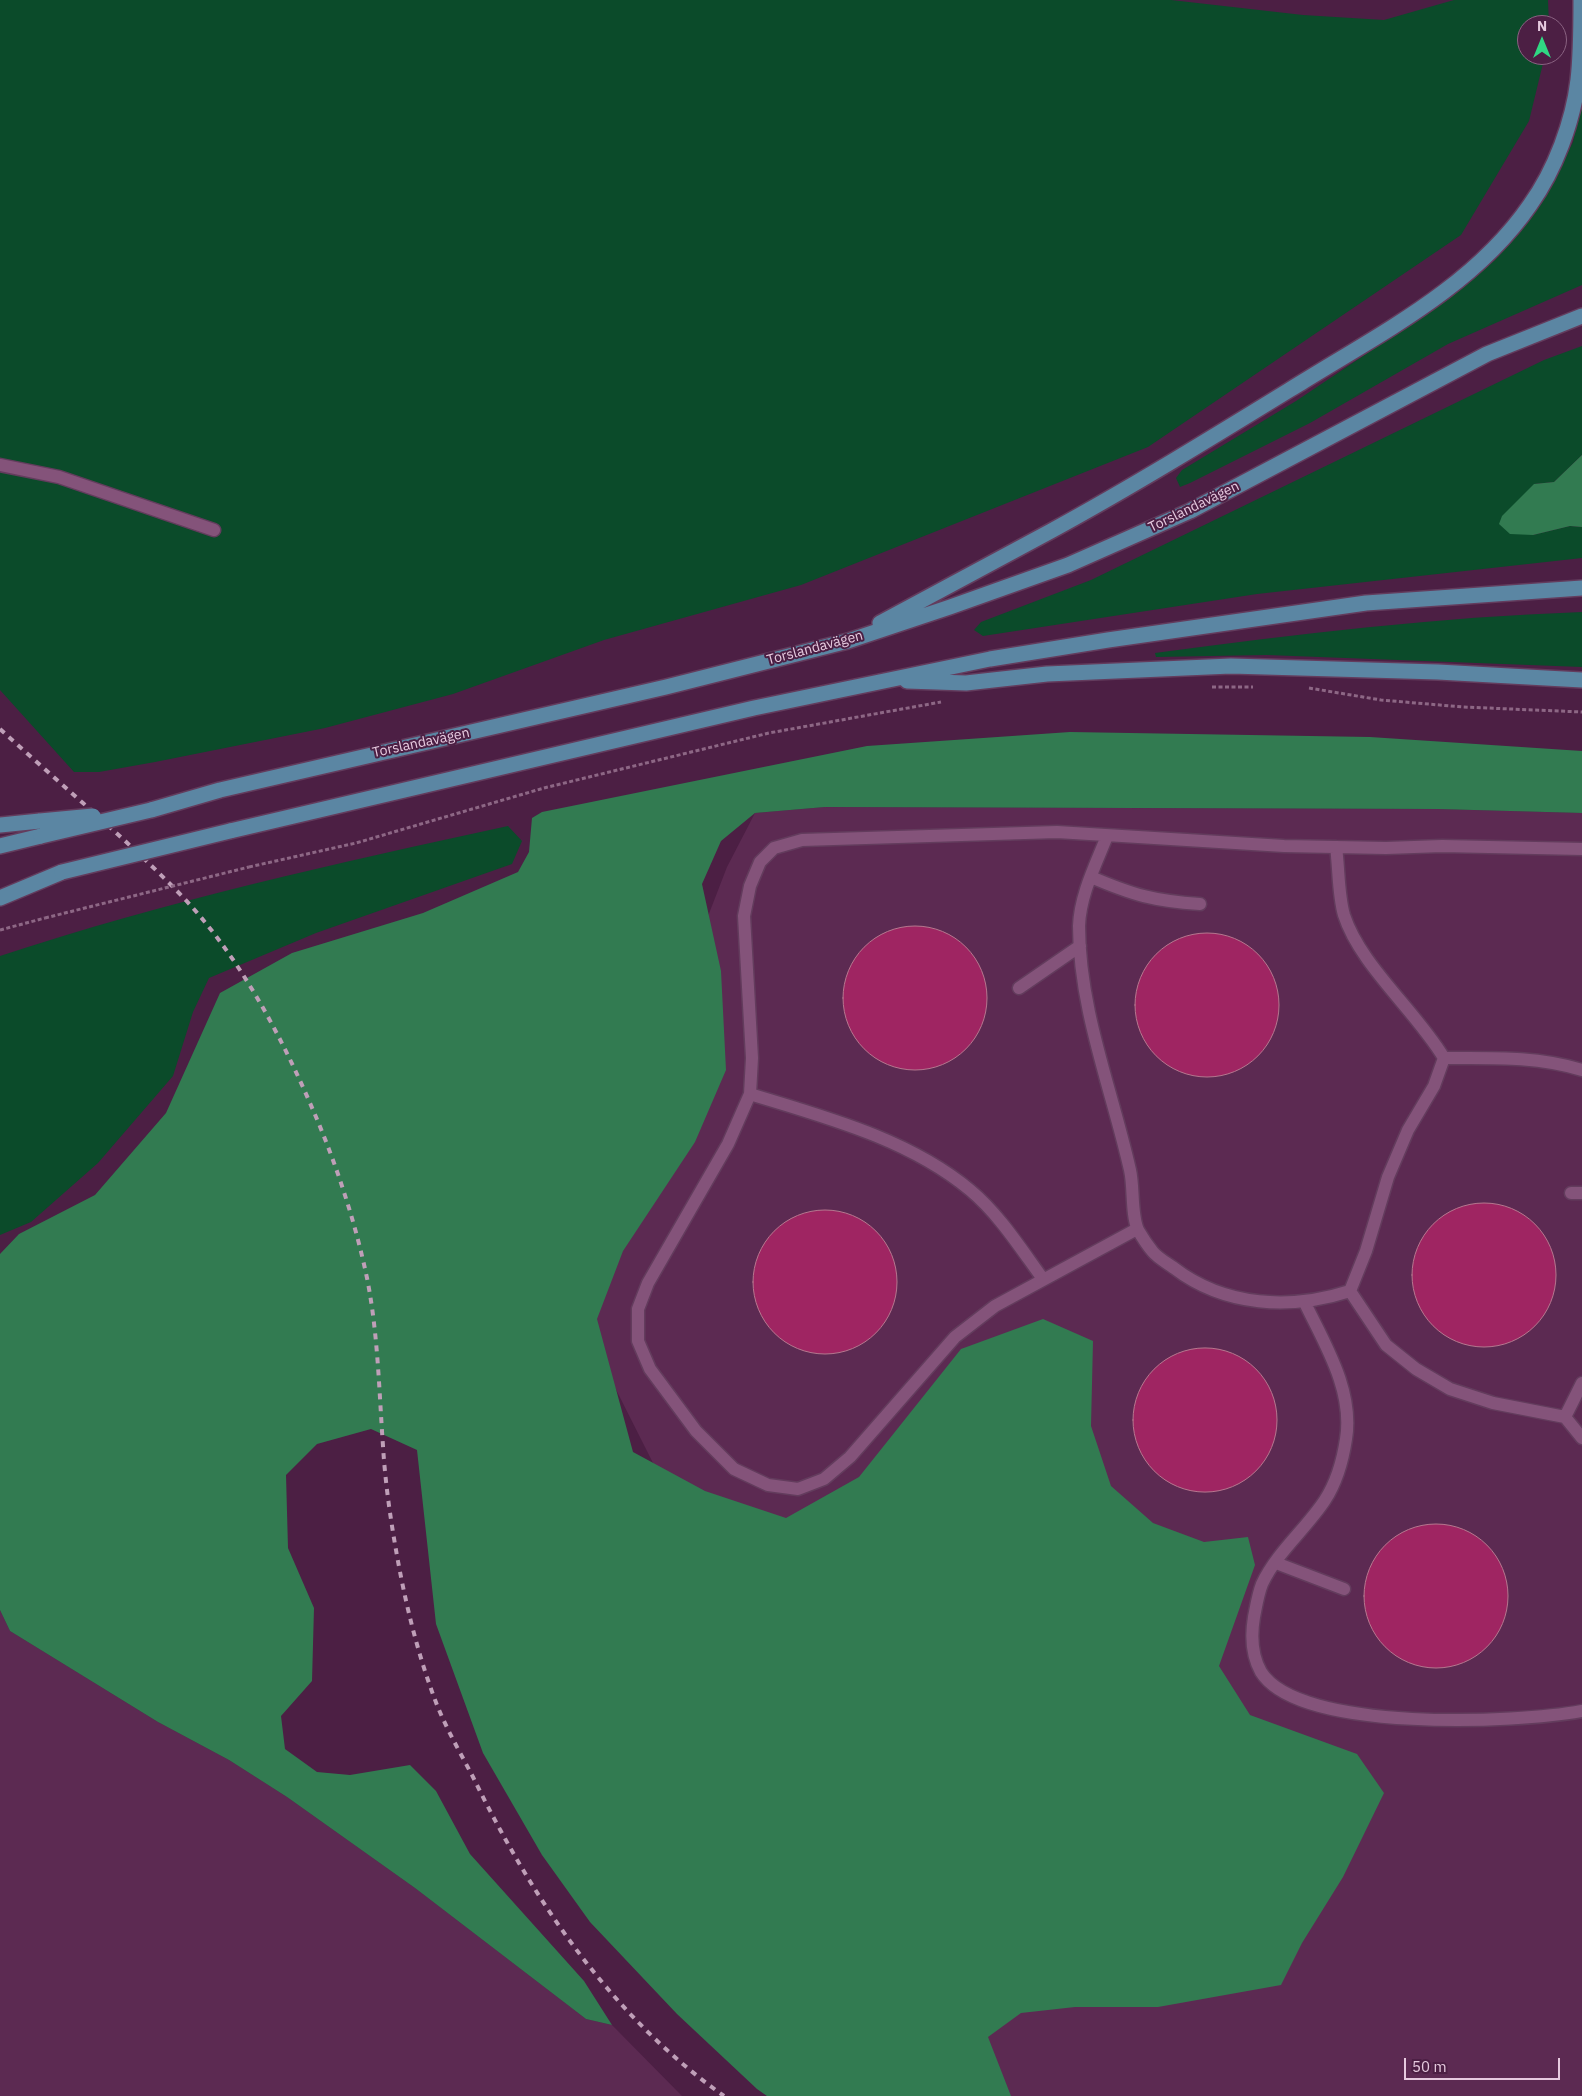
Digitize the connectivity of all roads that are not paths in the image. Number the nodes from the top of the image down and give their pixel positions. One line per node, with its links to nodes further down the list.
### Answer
1 (1581, 0): 6 (main road)
2 (1582, 316): 6 (main road, Torslandavägen)
3 (0, 465): 4 (lane)
4 (214, 530)
5 (1582, 588): 8 (main road)
6 (848, 641): 10 (main road, Torslandavägen, bridge)
7 (1582, 680): 8 (main road)
8 (879, 681): 15 (main road, bridge)
9 (0, 825): 10 (main road)
10 (41, 829): 12 (main road, Torslandavägen)
11 (1107, 836): 13 (lane); 16 (lane); 24 (lane)
12 (0, 846)
13 (1336, 847): 14 (lane); 22 (lane)
14 (1582, 849)
15 (62, 872): 17 (main road); 18 (main road)
16 (1091, 877): 19 (lane); 20 (lane)
17 (0, 887)
18 (0, 898)
19 (1200, 904)
20 (1080, 946): 21 (lane); 25 (lane)
21 (1019, 988)
22 (1444, 1058): 23 (lane); 27 (lane)
23 (1582, 1070)
24 (750, 1094): 26 (lane); 26 (lane)
25 (1137, 1228): 26 (lane); 28 (lane)
26 (1043, 1278)
27 (1350, 1291): 28 (lane); 30 (lane)
28 (1304, 1301): 32 (lane)
29 (1582, 1383): 30 (lane)
30 (1565, 1417): 31 (lane)
31 (1582, 1438)
32 (1276, 1563): 33 (lane); 34 (lane)
33 (1344, 1589)
34 (1582, 1711)

